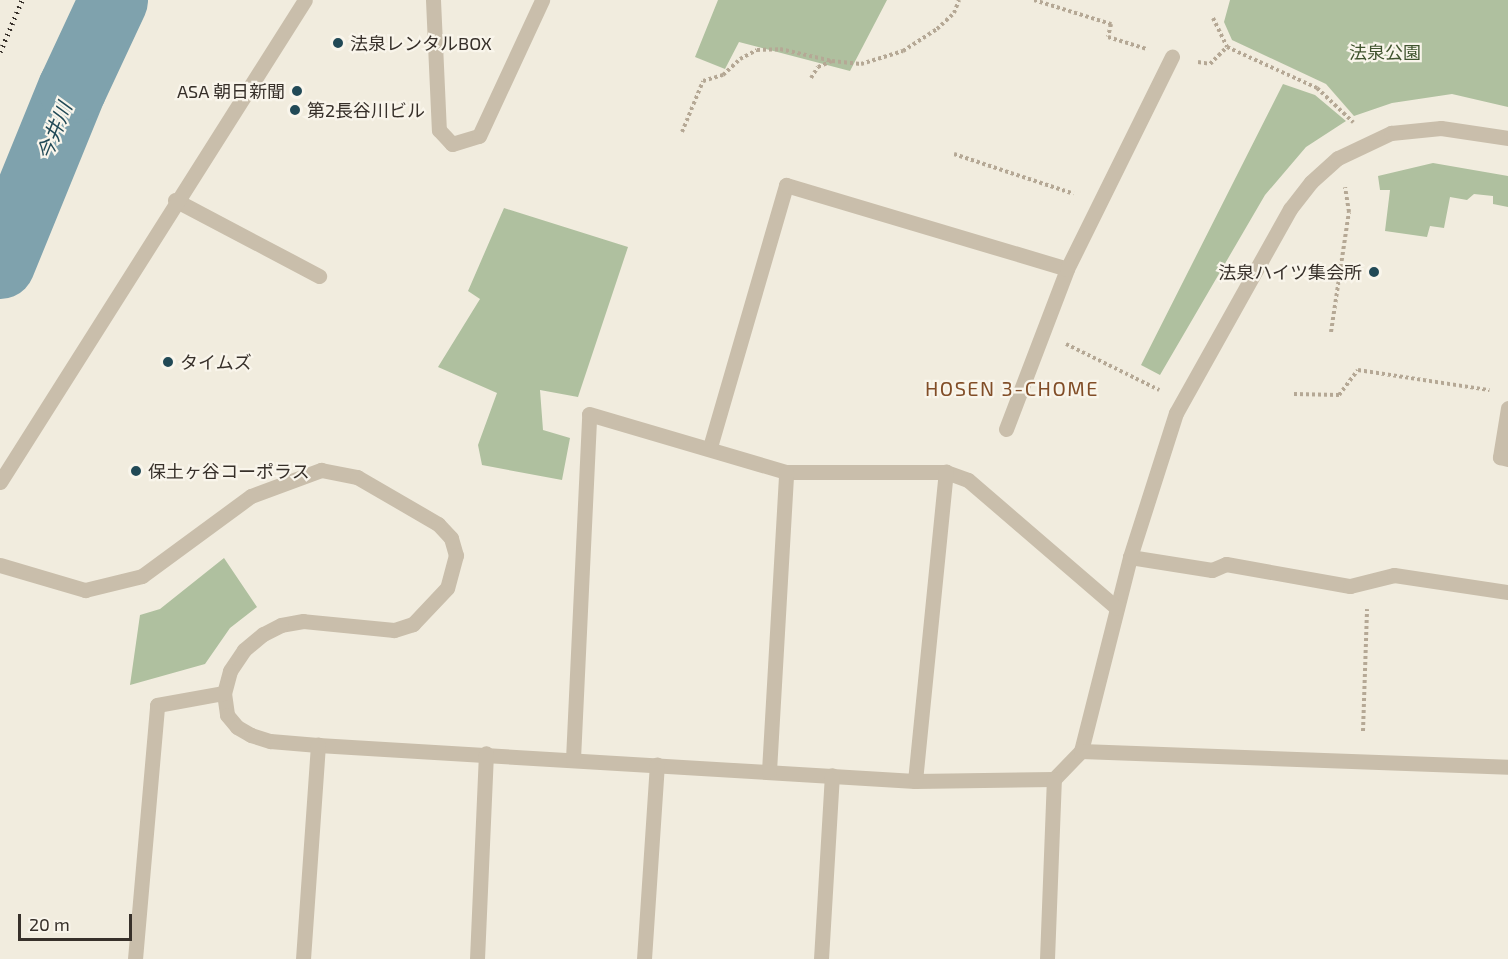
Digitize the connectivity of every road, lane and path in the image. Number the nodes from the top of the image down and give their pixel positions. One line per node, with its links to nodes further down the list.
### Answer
1 (305, 0): 16 (street)
2 (433, 0): 3 (street)
3 (542, 0)
4 (959, 0): 9 (path)
5 (1034, 0): 8 (path)
6 (1213, 18): 7 (path)
7 (1227, 47): 8 (path); 13 (path)
8 (1172, 57): 17 (street)
9 (831, 61): 10 (path); 11 (path)
10 (811, 78)
11 (682, 132)
12 (1508, 138): 13 (street)
13 (1372, 142): 15 (street)
14 (954, 154): 17 (path)
15 (1338, 158): 21 (path); 32 (street)
16 (175, 200): 19 (street); 31 (street)
17 (1101, 203): 18 (street)
18 (1067, 269): 20 (street); 27 (street)
19 (319, 276)
20 (1043, 332): 22 (path); 26 (street)
21 (1331, 332)
22 (1159, 390)
23 (1497, 391): 24 (path)
24 (1294, 394)
25 (1508, 408): 28 (street)
26 (1006, 429)
27 (710, 447): 29 (street); 42 (street)
28 (1508, 459)
29 (786, 472): 30 (street); 45 (street)
30 (946, 472): 36 (street); 48 (street)
31 (0, 482)
32 (1130, 557): 34 (street); 36 (street)
33 (0, 565): 37 (street)
34 (1368, 582): 35 (street); 38 (path)
35 (1508, 592)
36 (1117, 608): 40 (street)
37 (224, 693): 39 (street); 49 (street)
38 (1363, 731)
39 (318, 746): 41 (street); 50 (street)
40 (1082, 750): 44 (street); 47 (street)
41 (486, 753): 42 (street); 51 (street)
42 (573, 759): 43 (street)
43 (657, 764): 45 (street); 52 (street)
44 (1508, 767)
45 (768, 771): 46 (street)
46 (832, 775): 48 (street); 53 (street)
47 (1054, 779): 48 (street); 54 (street)
48 (915, 781)
49 (135, 959)
50 (303, 959)
51 (477, 959)
52 (644, 959)
53 (821, 959)
54 (1047, 959)

